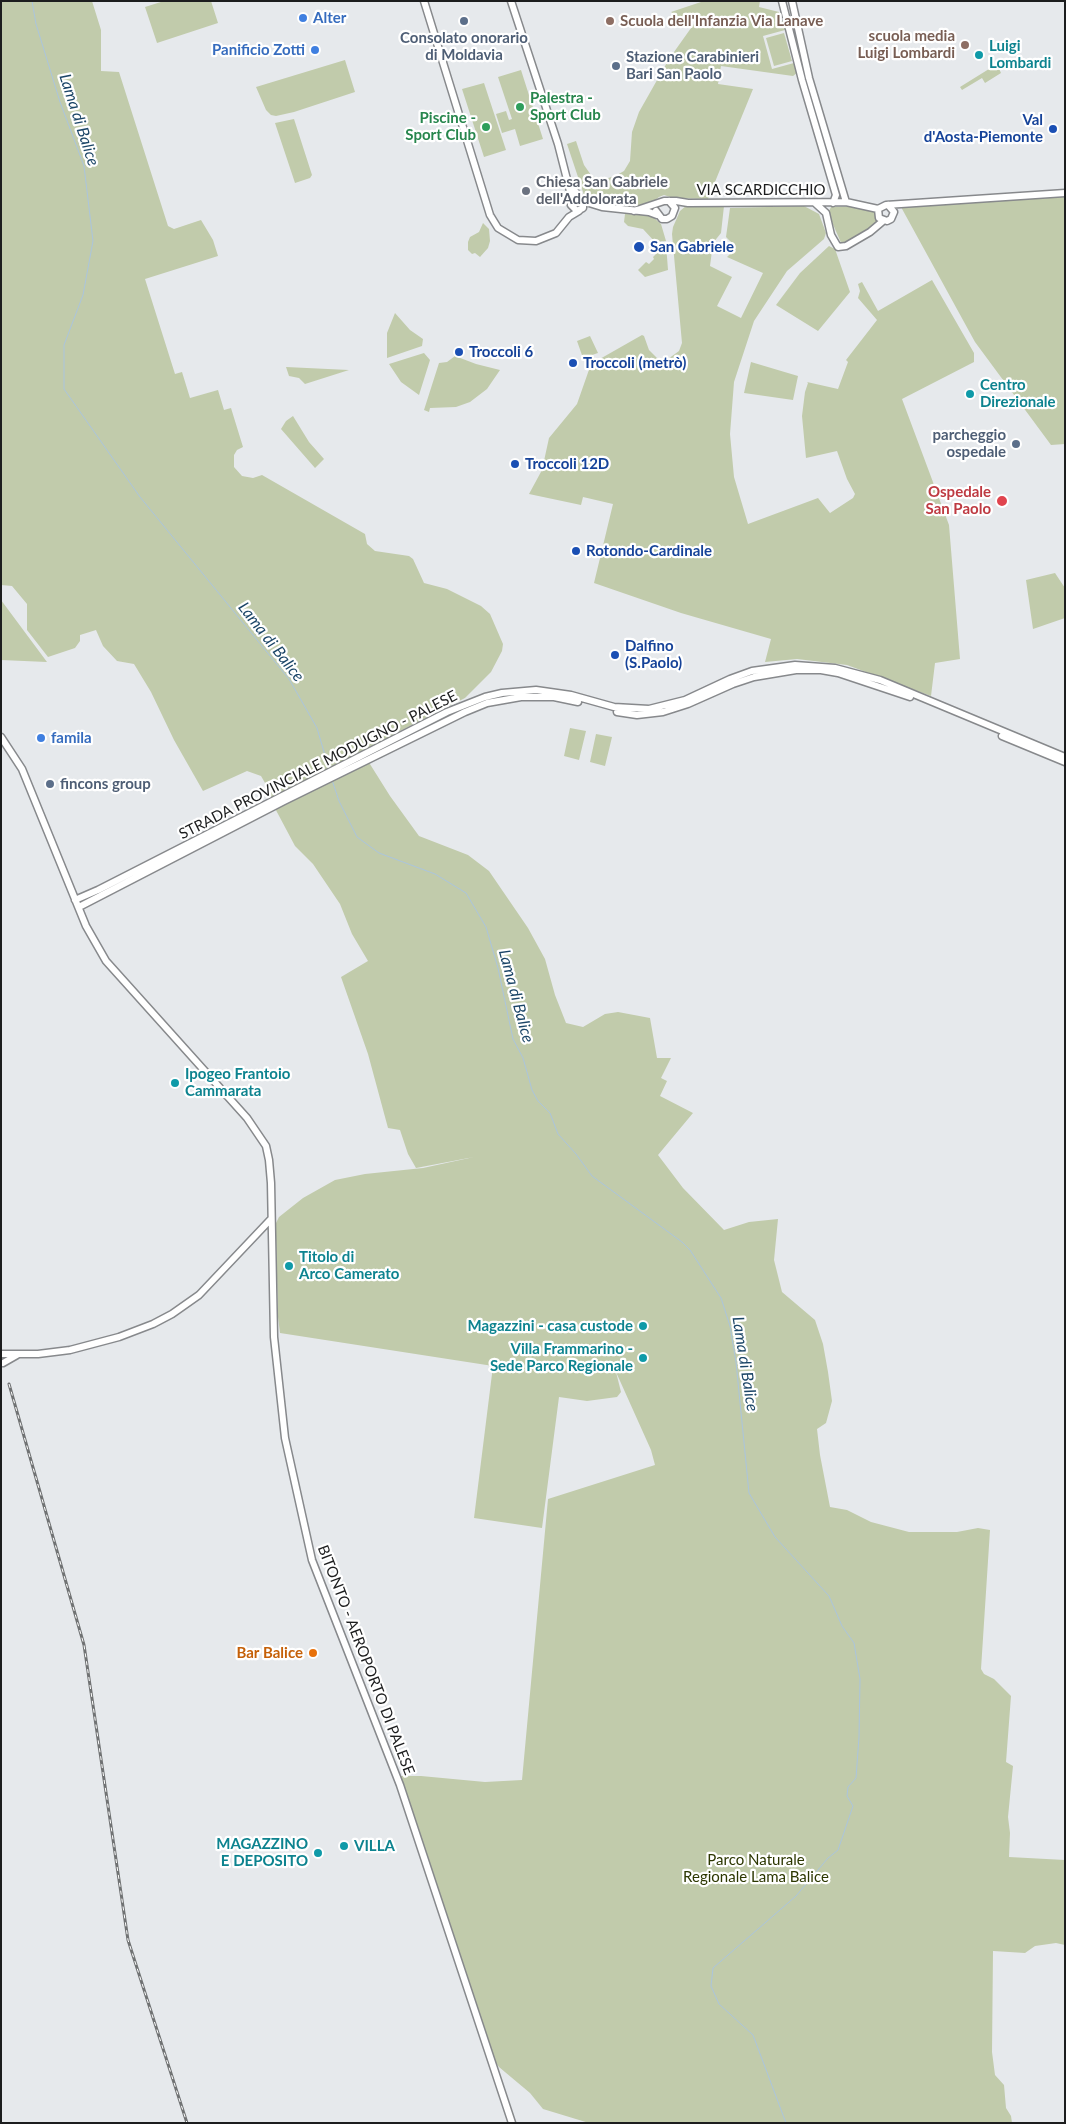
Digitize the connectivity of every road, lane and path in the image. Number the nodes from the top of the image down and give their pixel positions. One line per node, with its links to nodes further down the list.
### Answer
1 (424, 1): 17 (main road)
2 (511, 1): 7 (main road)
3 (782, 1): 5 (main road)
4 (792, 1): 5 (main road)
5 (806, 79): 10 (main road); 13 (main road)
6 (1065, 193): 15 (main road)
7 (578, 199): 14 (main road); 17 (main road); 17 (main road)
8 (669, 201): 11 (main road); 12 (main road, VIA SCARDICCHIO); 19 (main road)
9 (814, 202): 12 (main road, VIA SCARDICCHIO); 13 (main road, VIA SCARDICCHIO); 20 (main road)
10 (846, 202): 13 (main road, VIA SCARDICCHIO); 16 (main road, VIA SCARDICCHIO)
11 (660, 203): 18 (main road); 21 (main road)
12 (688, 203): 19 (main road, VIA SCARDICCHIO)
13 (833, 203): 20 (main road)
14 (602, 207): 17 (main road); 18 (main road)
15 (891, 207): 16 (main road); 22 (main road)
16 (878, 209): 22 (main road)
17 (580, 210)
18 (634, 210): 21 (main road)
19 (675, 210): 21 (main road)
20 (826, 213): 22 (main road)
21 (657, 215)
22 (883, 220)
23 (1, 737): 28 (main road, BITONTO - AEROPORTO DI PALESE)
24 (372, 753): 25 (main road, STRADA PROVINCIALE MODUGNO - PALESE); 26 (main road, STRADA PROVINCIALE MODUGNO - PALESE); 27 (main road, STRADA PROVINCIALE MODUGNO - PALESE)
25 (1065, 757)
26 (1065, 762)
27 (283, 799): 28 (main road, STRADA PROVINCIALE MODUGNO - PALESE); 29 (main road, STRADA PROVINCIALE MODUGNO - PALESE)
28 (75, 900): 29 (main road, BITONTO - AEROPORTO DI PALESE)
29 (79, 907): 30 (main road, BITONTO - AEROPORTO DI PALESE)
30 (271, 1219): 32 (main road); 34 (main road, BITONTO - AEROPORTO DI PALESE)
31 (1, 1354): 32 (main road); 33 (main road)
32 (17, 1354): 33 (main road)
33 (2, 1364)
34 (512, 2123)

